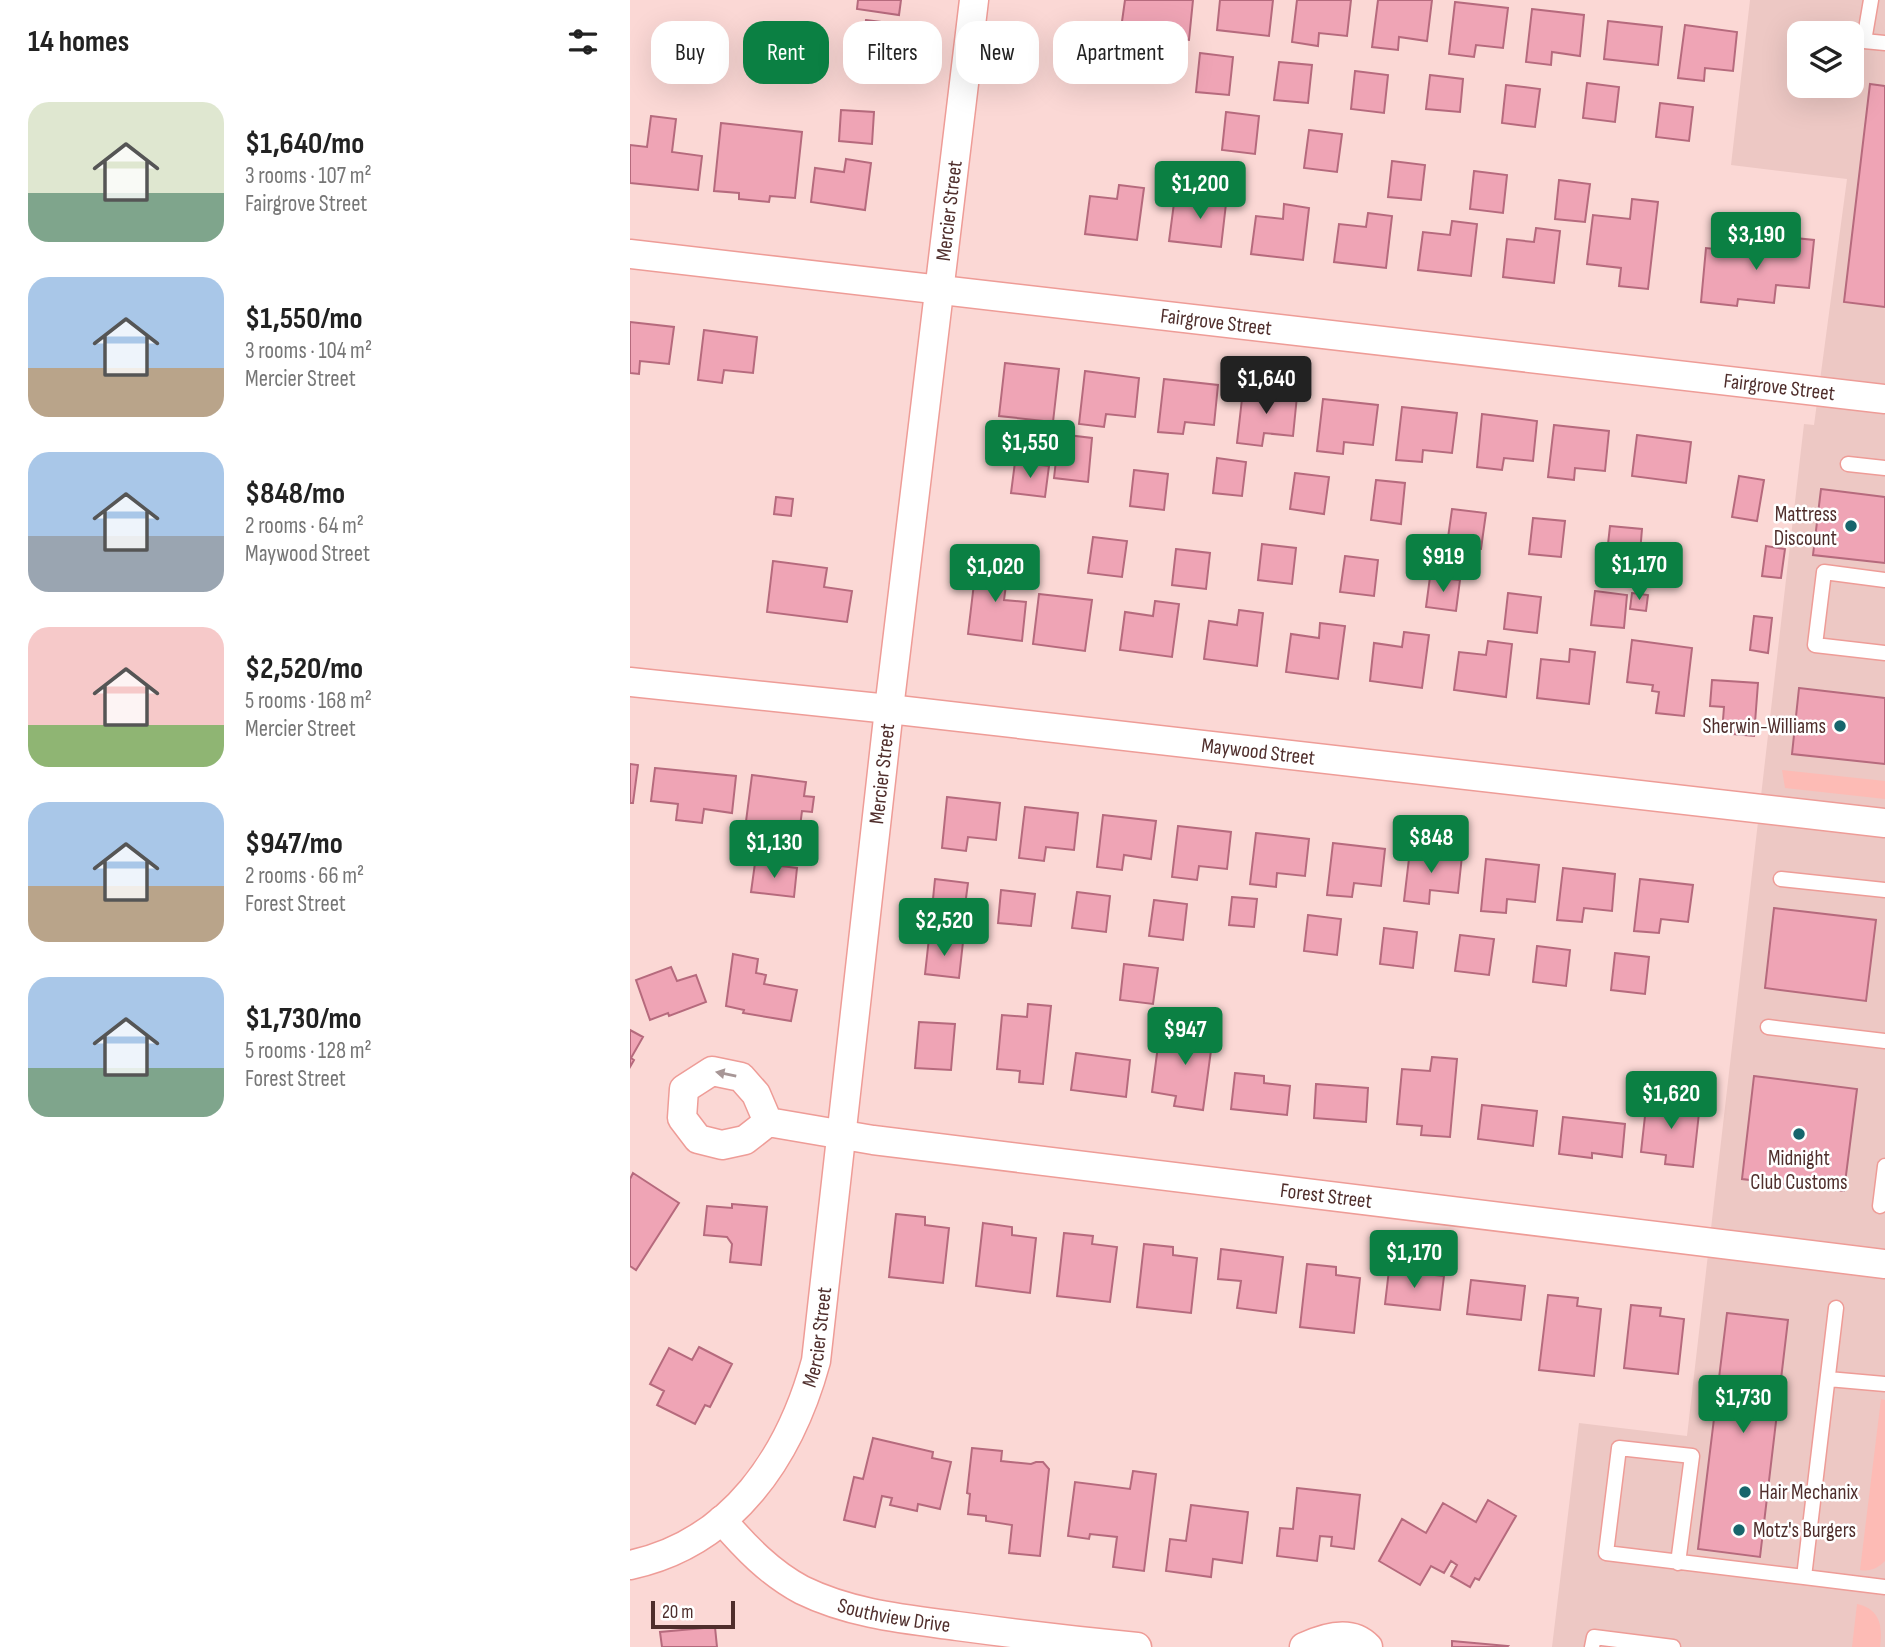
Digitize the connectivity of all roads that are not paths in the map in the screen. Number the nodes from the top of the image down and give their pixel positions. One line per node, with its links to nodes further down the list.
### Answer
1 (974, 0): 5 (street, Mercier Street)
2 (1871, 0): 3 (lane)
3 (1885, 43)
4 (630, 254): 5 (street, Fairgrove Street)
5 (940, 290): 6 (street, Fairgrove Street); 12 (street, Mercier Street)
6 (1885, 398)
7 (1848, 464): 8 (lane)
8 (1885, 468)
9 (1885, 580): 10 (lane)
10 (1885, 653)
11 (630, 682): 12 (street, Maywood Street)
12 (889, 709): 13 (street, Maywood Street); 19 (street, Mercier Street)
13 (1885, 823)
14 (1781, 879): 15 (lane)
15 (1885, 890)
16 (1768, 1027): 17 (lane)
17 (1885, 1041)
18 (768, 1122): 19 (street, Forest Street)
19 (841, 1136): 22 (street, Forest Street); 26 (street, Mercier Street)
20 (1885, 1166): 21 (lane)
21 (1880, 1206)
22 (1885, 1264)
23 (1836, 1308): 24 (lane)
24 (1828, 1379): 25 (lane); 29 (lane)
25 (1885, 1384)
26 (722, 1520): 28 (street, Mercier Street); 31 (street, Southview Drive)
27 (1678, 1563): 27 (lane); 29 (lane)
28 (630, 1565)
29 (1804, 1577): 30 (lane)
30 (1885, 1587)
31 (1029, 1641): 32 (street, Southview Drive)
32 (1137, 1647)
33 (1304, 1647): 34 (street)
34 (1368, 1647)
35 (1592, 1647): 36 (lane)
36 (1673, 1647)

